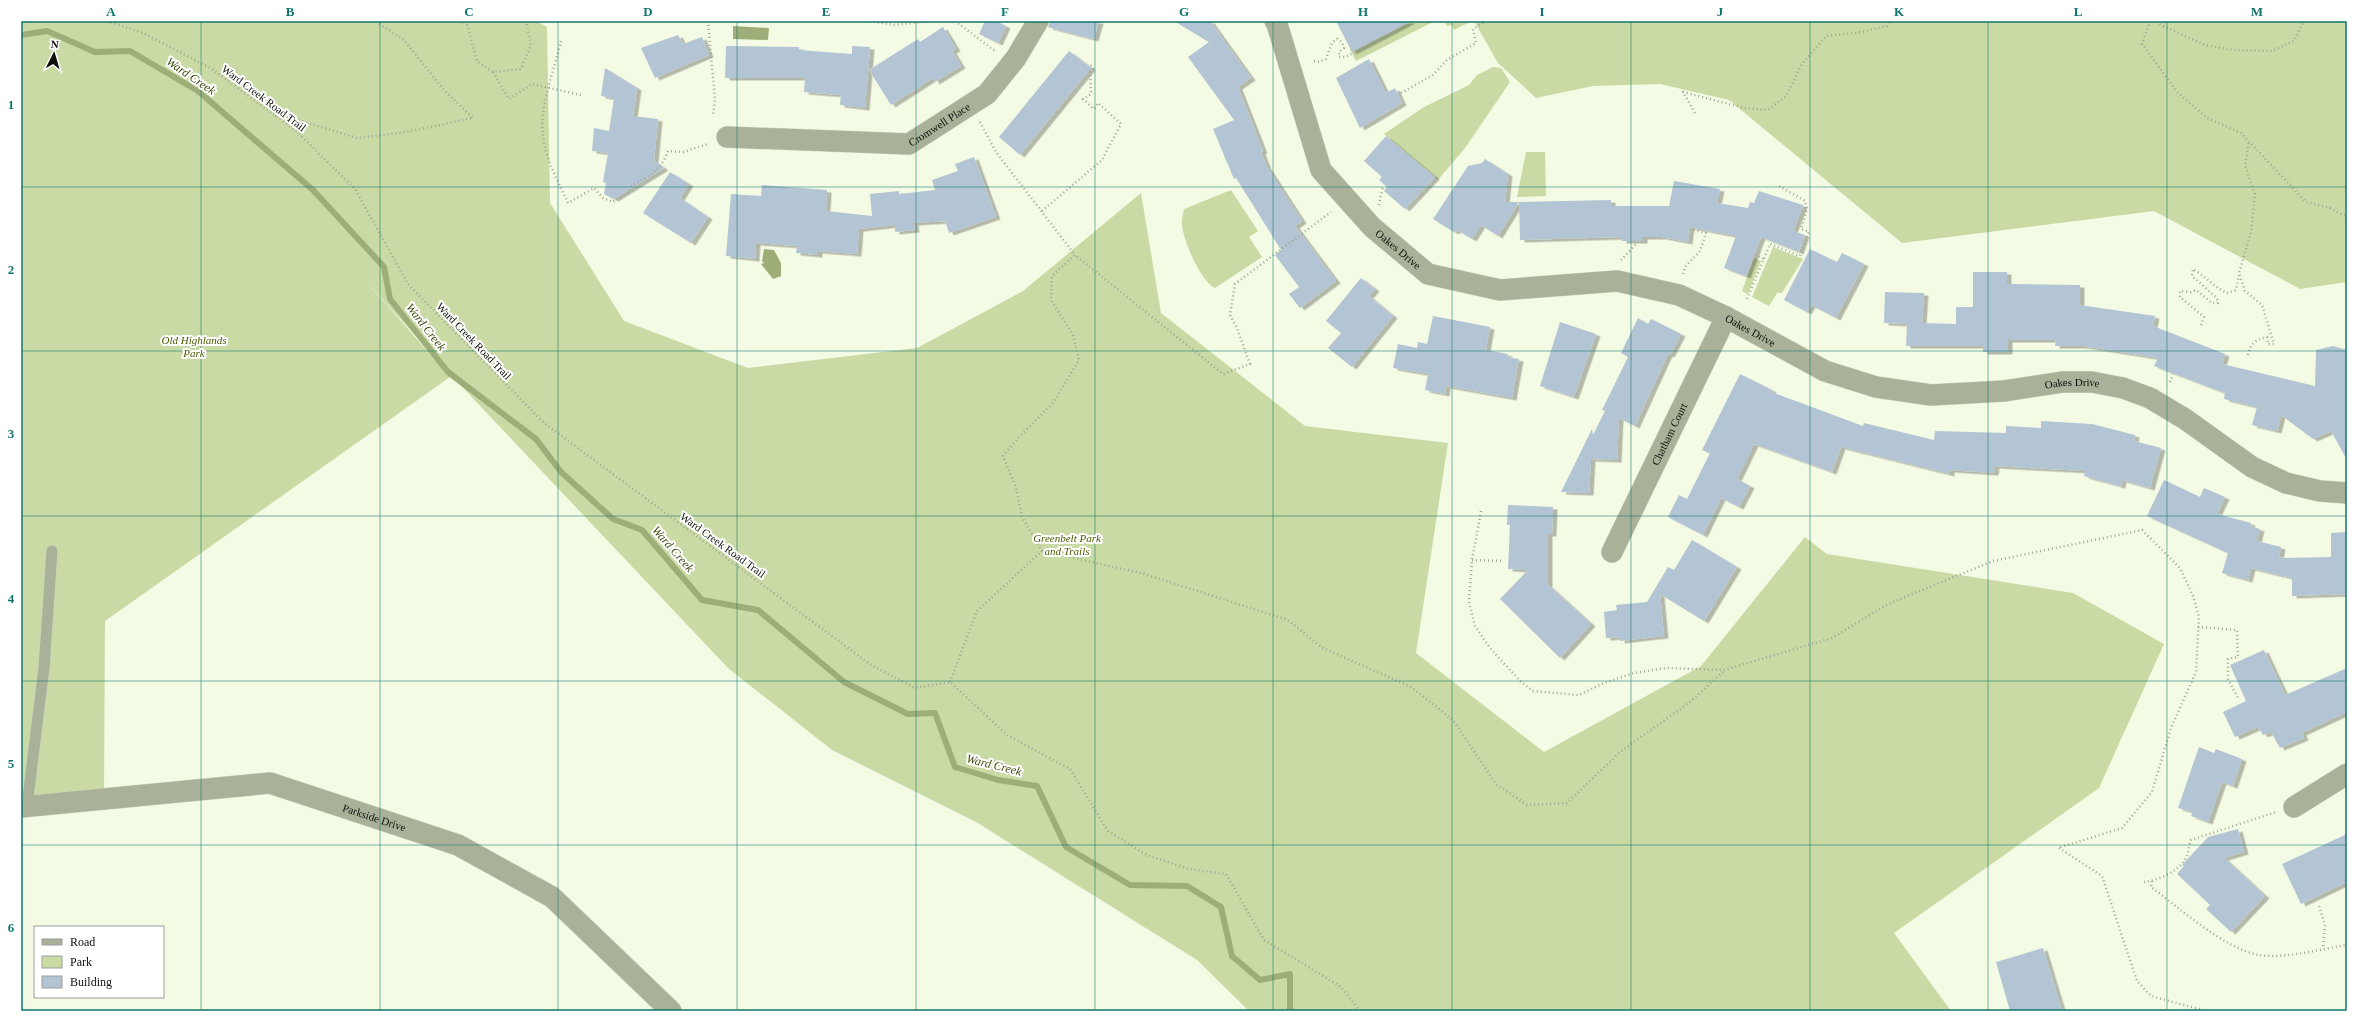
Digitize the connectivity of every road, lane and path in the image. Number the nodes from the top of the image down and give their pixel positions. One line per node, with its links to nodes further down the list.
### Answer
1 (107, 21): 28 (path, Ward Creek Road Trail)
2 (375, 21): 28 (path)
3 (460, 21): 21 (path)
4 (526, 21): 21 (path)
5 (708, 21): 27 (path)
6 (870, 21): 7 (path)
7 (930, 21)
8 (955, 21): 19 (path)
9 (1038, 21): 19 (street, Cromwell Place)
10 (1275, 21): 33 (street, Oakes Drive)
11 (1486, 21): 23 (path)
12 (1889, 21): 26 (path)
13 (2150, 21): 30 (path)
14 (2157, 21): 15 (path)
15 (2304, 21)
16 (1397, 31): 18 (path)
17 (561, 41): 22 (path)
18 (1314, 61)
19 (1012, 63): 25 (street, Cromwell Place)
20 (1090, 64): 35 (path)
21 (493, 72): 22 (path)
22 (550, 86): 24 (path); 29 (path)
23 (1401, 93)
24 (581, 94)
25 (970, 104): 29 (street, Cromwell Place); 35 (path)
26 (1695, 113)
27 (713, 115)
28 (275, 116): 60 (path, Ward Creek Road Trail)
29 (727, 137)
30 (2249, 142): 36 (path); 44 (path)
31 (1777, 185): 41 (path)
32 (1383, 186): 34 (path)
33 (1348, 200): 39 (path); 46 (street, Oakes Drive)
34 (1379, 208)
35 (1042, 211): 39 (path)
36 (2347, 217)
37 (1693, 230): 43 (path)
38 (1637, 243): 42 (path)
39 (1075, 255): 53 (path)
40 (1755, 255): 41 (path)
41 (1764, 259): 45 (path)
42 (1619, 263)
43 (1683, 274)
44 (2239, 274): 47 (path); 48 (path)
45 (1747, 298)
46 (1726, 317): 51 (street, Oakes Drive); 55 (street, Chatham Court)
47 (2201, 325)
48 (2248, 355)
49 (2173, 374): 50 (path)
50 (2170, 382)
51 (2347, 493)
52 (1481, 511): 56 (path)
53 (1042, 550): 59 (path); 60 (path)
54 (52, 551): 64 (lane)
55 (1612, 552)
56 (1472, 560): 57 (path); 59 (path)
57 (1501, 561)
58 (2198, 627): 59 (path); 61 (path); 72 (path)
59 (1724, 670)
60 (950, 682): 71 (path)
61 (2238, 698)
62 (2347, 774): 63 (street)
63 (2294, 806): 65 (path)
64 (24, 807): 70 (street, Parkside Drive)
65 (2152, 881): 66 (path); 69 (path)
66 (2144, 882)
67 (2319, 906): 69 (path)
68 (2347, 945): 69 (path)
69 (2323, 949)
70 (671, 1011)
71 (1360, 1011)
72 (2206, 1011)

